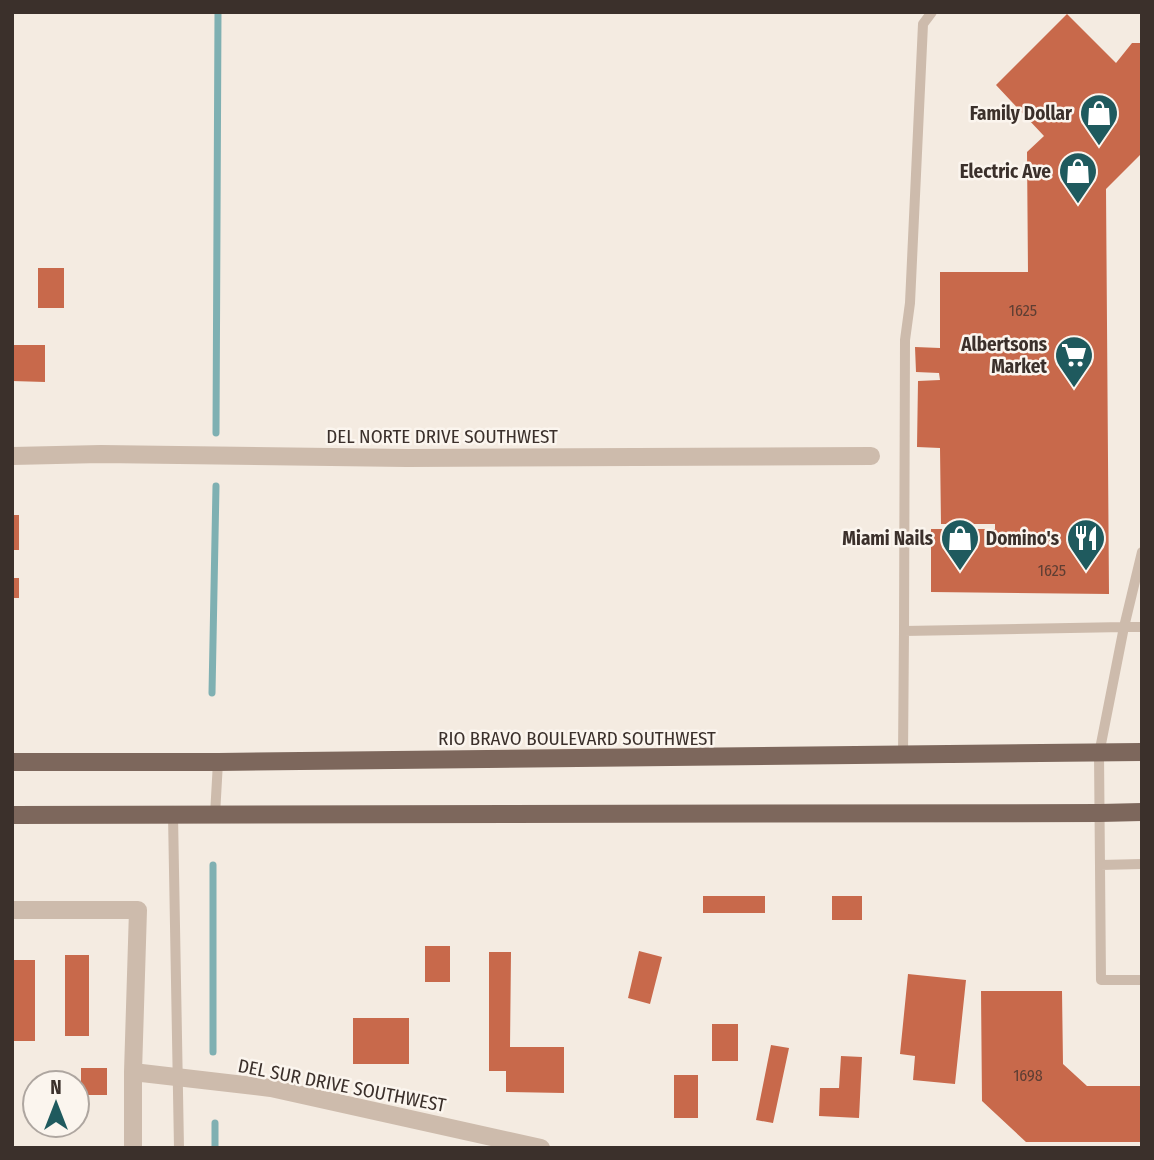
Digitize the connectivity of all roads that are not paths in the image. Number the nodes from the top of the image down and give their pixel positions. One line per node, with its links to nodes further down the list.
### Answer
1 (932, 12): 7 (lane)
2 (12, 456): 3 (street, DEL NORTE DRIVE SOUTHWEST)
3 (871, 456)
4 (1142, 552): 5 (lane)
5 (1124, 627): 6 (lane); 7 (lane); 9 (lane)
6 (1142, 628)
7 (904, 631): 10 (lane)
8 (1142, 752): 9 (main road, RIO BRAVO BOULEVARD SOUTHWEST)
9 (1099, 754): 10 (main road, RIO BRAVO BOULEVARD SOUTHWEST); 14 (lane)
10 (903, 756): 12 (main road, RIO BRAVO BOULEVARD SOUTHWEST)
11 (12, 762): 12 (main road, RIO BRAVO BOULEVARD SOUTHWEST)
12 (218, 762): 16 (lane)
13 (1142, 811): 14 (main road)
14 (1100, 813): 16 (main road); 19 (lane)
15 (173, 815): 16 (main road); 17 (main road); 23 (lane)
16 (215, 815)
17 (12, 816)
18 (1142, 864): 19 (lane)
19 (1100, 865): 21 (lane)
20 (12, 910): 22 (street)
21 (1142, 980)
22 (133, 1072): 23 (street, DEL SUR DRIVE SOUTHWEST); 24 (street)
23 (178, 1077): 25 (lane); 26 (street, DEL SUR DRIVE SOUTHWEST)
24 (133, 1148)
25 (179, 1148)
26 (541, 1148)

